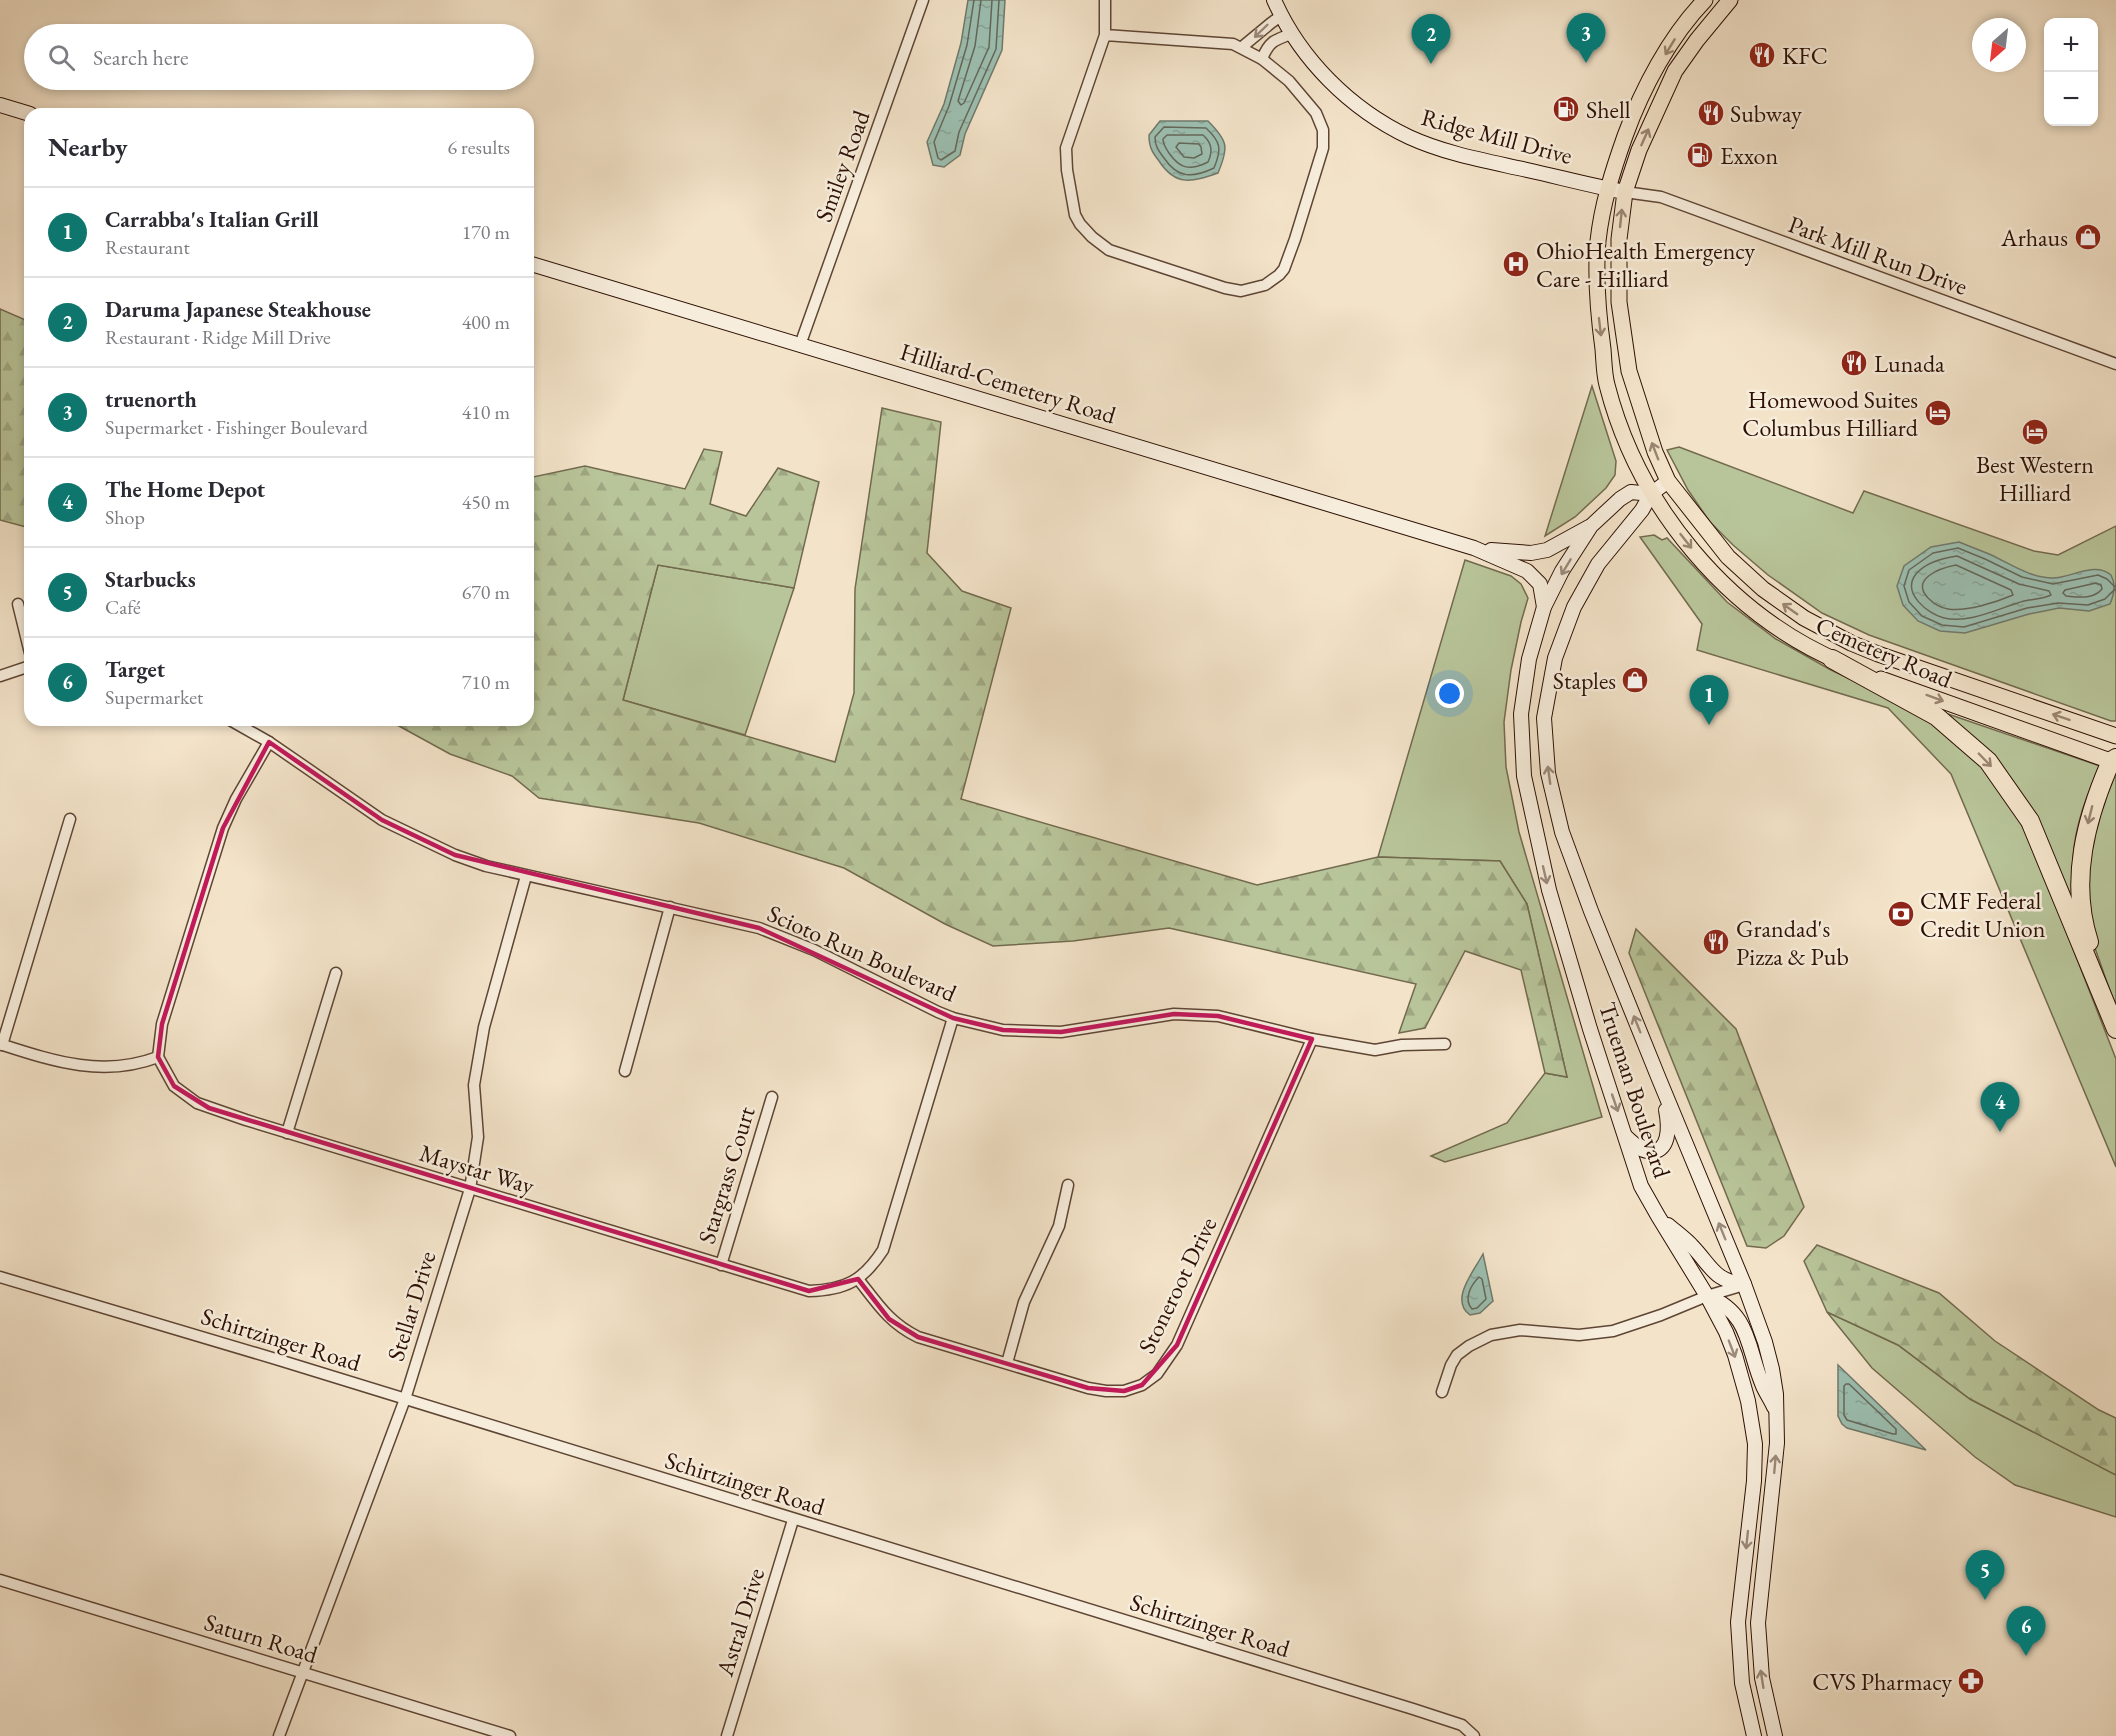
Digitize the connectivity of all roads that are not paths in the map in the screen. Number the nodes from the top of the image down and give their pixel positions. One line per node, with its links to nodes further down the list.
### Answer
1 (923, 0): 16 (street, Smiley Road)
2 (1105, 0): 8 (street)
3 (1274, 0): 6 (main road, Ridge Mill Drive)
4 (1705, 0): 13 (main road, Cemetery Road, one-way to 13)
5 (1730, 0): 14 (main road, Cemetery Road, one-way to 5)
6 (1281, 16): 7 (main road, Ridge Mill Drive); 9 (street, one-way to 9)
7 (1292, 34): 10 (street); 13 (main road, Ridge Mill Drive)
8 (1105, 35): 9 (street); 10 (street)
9 (1242, 47): 10 (street)
10 (1262, 59)
11 (0, 105): 12 (main road)
12 (24, 112)
13 (1607, 188): 14 (main road, Ridge Mill Drive); 19 (main road, Cemetery Road, one-way to 19)
14 (1624, 192): 17 (street, Park Mill Run Drive); 18 (main road, Cemetery Road, one-way to 14)
15 (534, 265): 16 (main road, Hilliard-Cemetery Road)
16 (800, 345): 21 (main road, Hilliard-Cemetery Road)
17 (2116, 364)
18 (1668, 481): 19 (main road, Trueman Boulevard); 29 (main road, Cemetery Road, one-way to 18)
19 (1652, 494): 20 (main road, Trueman Boulevard); 25 (main road, Cemetery Road, one-way to 25); 34 (main road, Trueman Boulevard, one-way to 19)
20 (1591, 526): 21 (main road, Hilliard-Cemetery Road); 23 (main road, Trueman Boulevard, one-way to 23)
21 (1474, 548): 23 (main road, Hilliard-Cemetery Road)
22 (18, 603): 24 (street)
23 (1544, 607): 32 (main road, Trueman Boulevard)
24 (24, 628)
25 (1832, 659): 31 (main road, Cemetery Road, one-way to 31); 40 (highway, one-way to 40)
26 (24, 668): 27 (street)
27 (0, 676)
28 (241, 726): 30 (street, Scioto Run Boulevard)
29 (2116, 736)
30 (269, 742): 35 (street, Scioto Run Boulevard); 44 (street)
31 (2114, 760): 39 (highway, one-way to 39)
32 (1531, 818): 34 (main road); 49 (main road, Trueman Boulevard, one-way to 49)
33 (70, 819): 43 (street)
34 (1562, 832): 46 (main road, Trueman Boulevard, one-way to 34)
35 (526, 876): 36 (street, Scioto Run Boulevard); 51 (street, Stellar Drive)
36 (670, 907): 38 (street, Scioto Run Boulevard); 45 (street)
37 (336, 973): 48 (street)
38 (953, 1018): 41 (street, Scioto Run Boulevard); 55 (street, Maystar Way)
39 (2116, 1018)
40 (2116, 1029)
41 (1312, 1039): 42 (street, Scioto Run Boulevard); 58 (street, Stoneroot Drive)
42 (1445, 1044)
43 (1, 1045): 44 (street)
44 (158, 1057): 48 (street, Maystar Way)
45 (625, 1071)
46 (1659, 1079): 49 (main road); 56 (main road, Trueman Boulevard, one-way to 46)
47 (772, 1097): 53 (street, Stargrass Court)
48 (287, 1133): 51 (street, Maystar Way)
49 (1626, 1137): 52 (main road, Trueman Boulevard)
50 (1068, 1185): 58 (street)
51 (470, 1189): 53 (street, Maystar Way); 60 (street, Stellar Drive)
52 (1658, 1216): 56 (main road); 57 (main road, Trueman Boulevard)
53 (721, 1265): 55 (street, Maystar Way)
54 (0, 1277): 60 (street, Schirtzinger Road)
55 (858, 1279): 58 (street, Stoneroot Drive)
56 (1744, 1284): 57 (street); 61 (main road, Trueman Boulevard)
57 (1707, 1296): 59 (street); 61 (main road); 69 (main road, Trueman Boulevard, one-way to 69)
58 (1007, 1363)
59 (1442, 1392)
60 (405, 1399): 62 (street, Schirtzinger Road); 64 (street, Stellar Drive)
61 (1777, 1411): 70 (main road, Trueman Boulevard, one-way to 61)
62 (793, 1520): 67 (street, Astral Drive); 68 (street, Schirtzinger Road)
63 (0, 1580): 64 (street, Saturn Road)
64 (302, 1672): 65 (street, Stellar Drive); 66 (street, Saturn Road)
65 (279, 1736)
66 (510, 1736)
67 (728, 1736)
68 (1474, 1736)
69 (1754, 1736)
70 (1775, 1736)

